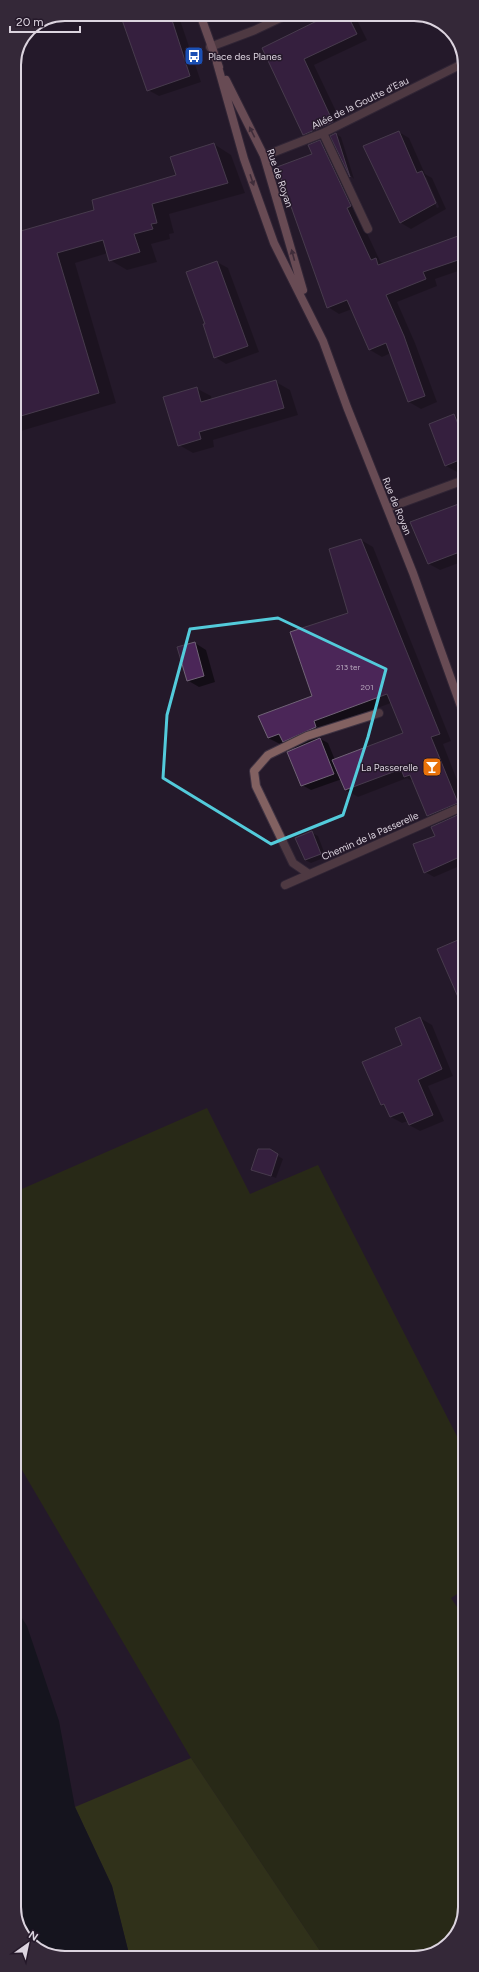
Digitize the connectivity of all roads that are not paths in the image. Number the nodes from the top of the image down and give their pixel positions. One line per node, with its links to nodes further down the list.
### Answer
1 (202, 21): 3 (main road, Rue de Royan)
2 (274, 21): 3 (street)
3 (210, 47): 4 (main road, Rue de Royan)
4 (217, 63): 7 (main road, Rue de Royan, one-way to 4); 9 (main road, Rue de Royan, one-way to 9)
5 (458, 66): 6 (street, Allée de la Goutte d'Eau)
6 (323, 133): 7 (street, Allée de la Goutte d'Eau); 8 (street)
7 (264, 156): 9 (main road, Rue de Royan, one-way to 7)
8 (368, 229)
9 (307, 306): 11 (main road, Rue de Royan)
10 (458, 482): 11 (street)
11 (388, 508): 12 (main road, Rue de Royan)
12 (458, 698)
13 (379, 713): 15 (street)
14 (458, 809): 15 (street, Chemin de la Passerelle)
15 (309, 874): 16 (street, Chemin de la Passerelle)
16 (285, 885)

